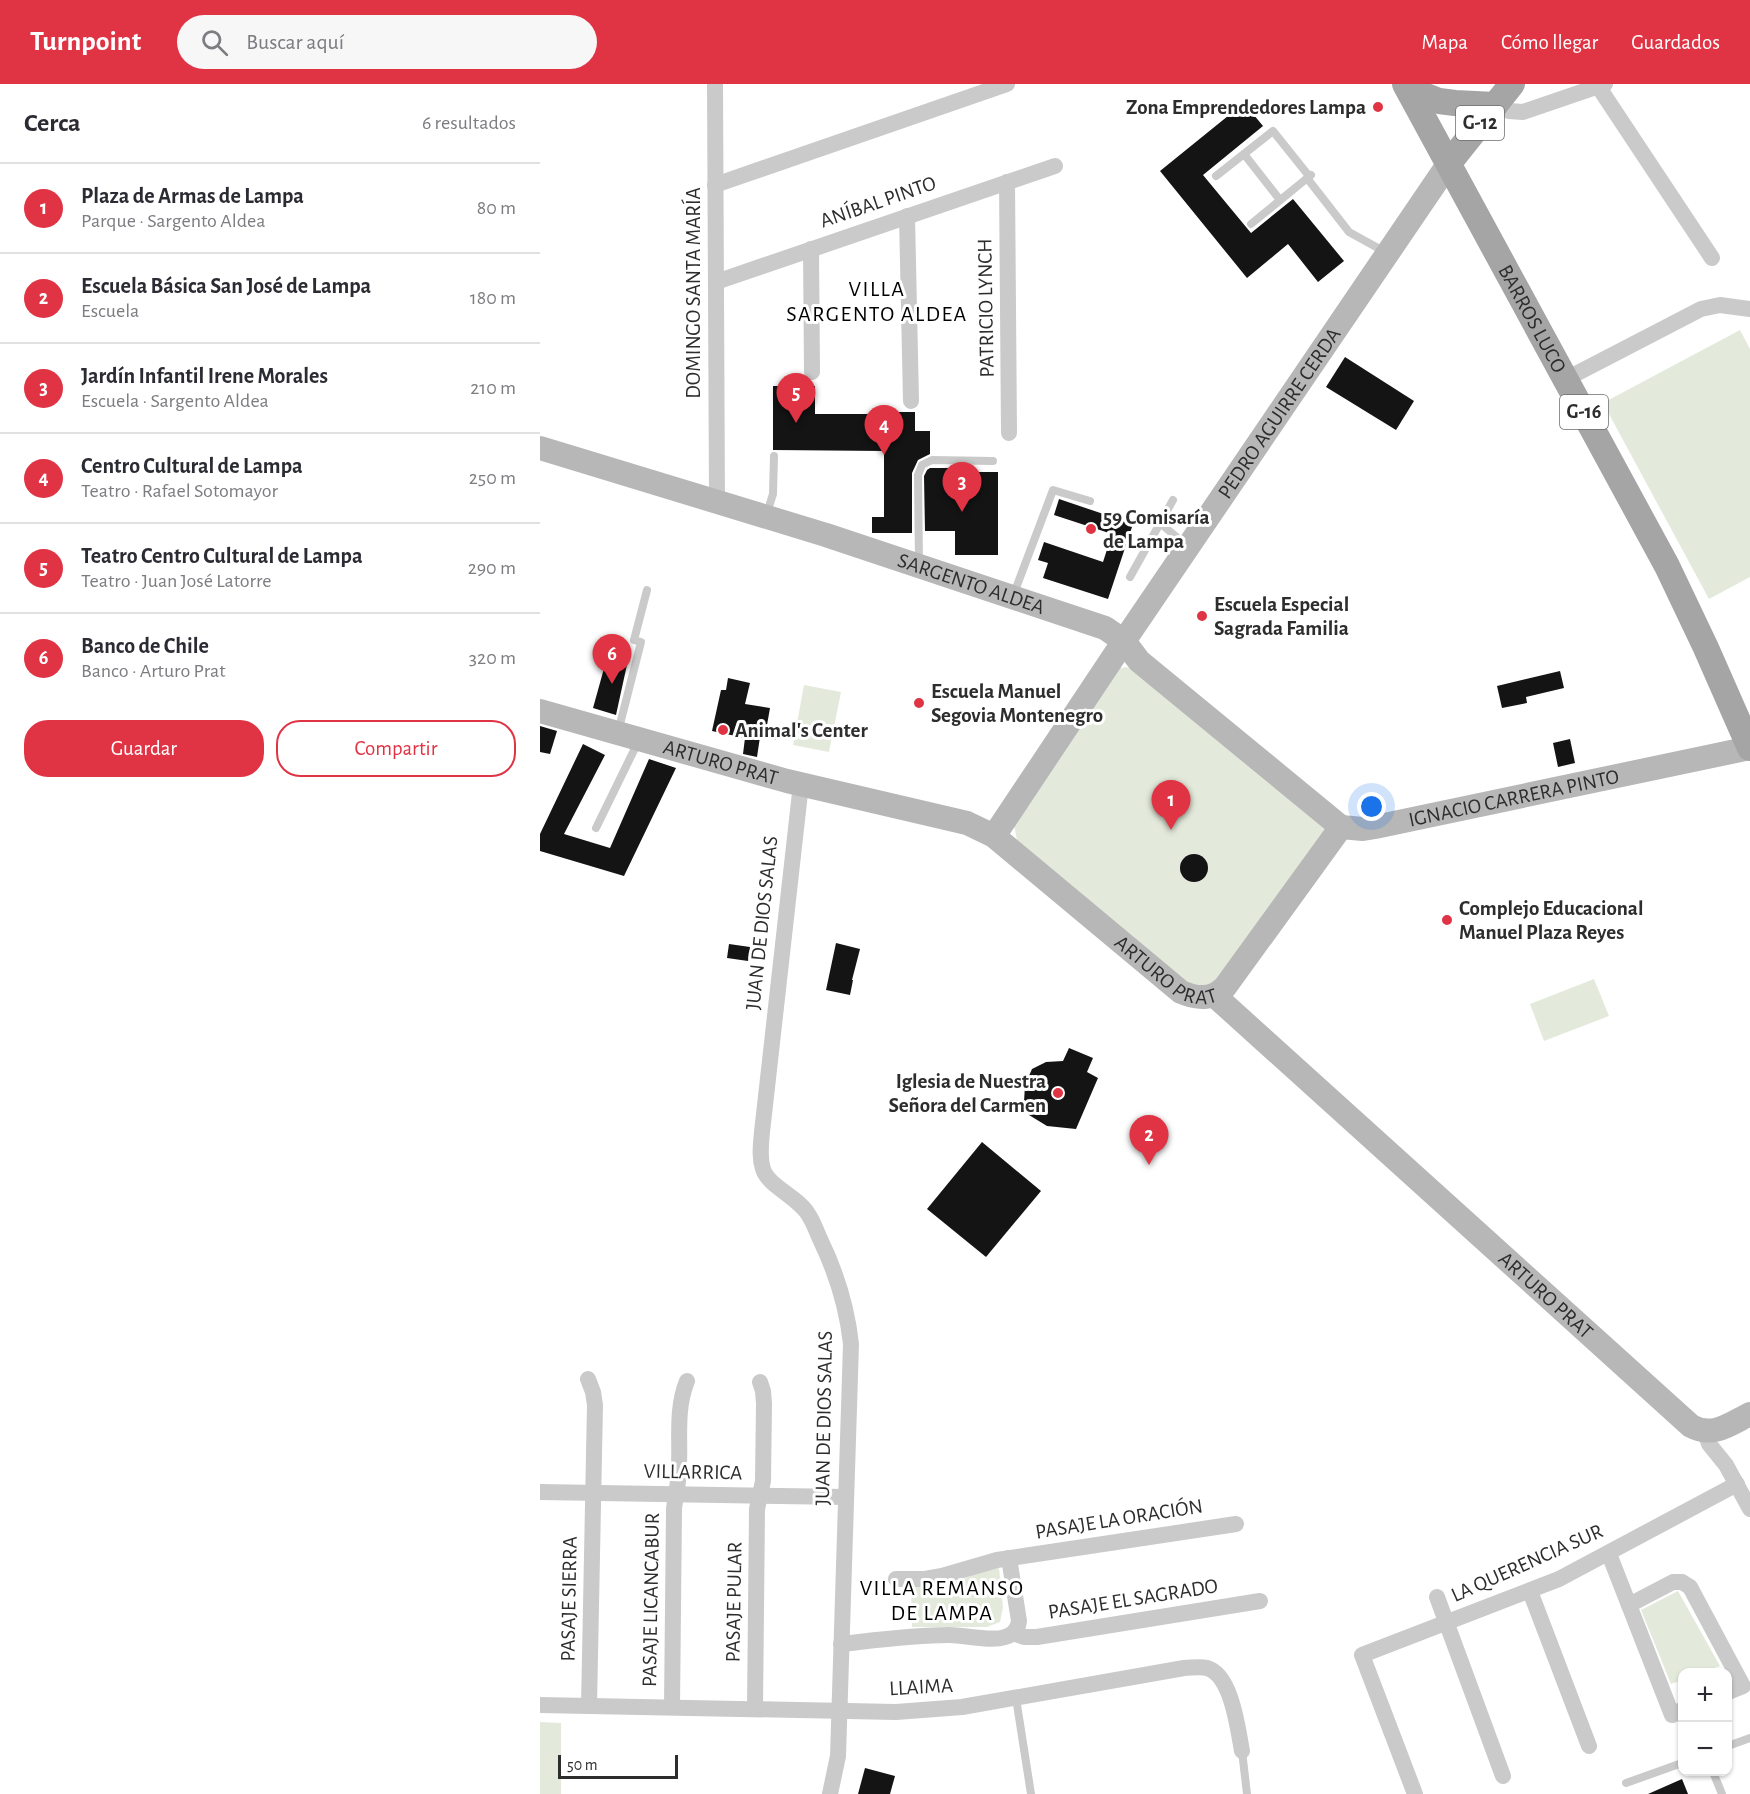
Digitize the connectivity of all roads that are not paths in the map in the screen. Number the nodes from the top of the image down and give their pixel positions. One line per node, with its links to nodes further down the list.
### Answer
1 (715, 84): 13 (street, DOMINGO SANTA MARÍA)
2 (1007, 84): 13 (street)
3 (1512, 84): 6 (main road, PEDRO AGUIRRE CERDA / G-12)
4 (1601, 85): 6 (street); 19 (street)
5 (1407, 87): 6 (main road); 8 (main road, BARROS LUCO / G-16)
6 (1494, 105): 8 (main road, PEDRO AGUIRRE CERDA / G-12)
7 (1244, 154): 10 (lane); 11 (lane); 14 (lane)
8 (1449, 163): 18 (main road, PEDRO AGUIRRE CERDA); 23 (main road, BARROS LUCO / G-16)
9 (1055, 166): 12 (street, ANÍBAL PINTO)
10 (1216, 176)
11 (1309, 176): 14 (lane); 18 (lane)
12 (1007, 182): 15 (street, ANÍBAL PINTO); 25 (street, PATRICIO LYNCH)
13 (715, 185): 20 (street, DOMINGO SANTA MARÍA)
14 (1280, 200): 16 (lane)
15 (907, 216): 17 (street, ANÍBAL PINTO); 24 (street)
16 (1251, 224)
17 (811, 249): 20 (street, ANÍBAL PINTO); 22 (street)
18 (1387, 253): 34 (main road, PEDRO AGUIRRE CERDA)
19 (1712, 258)
20 (716, 282): 30 (street, DOMINGO SANTA MARÍA)
21 (1750, 309): 23 (street)
22 (812, 372)
23 (1566, 379): 42 (main road, BARROS LUCO / G-16)
24 (911, 401)
25 (1009, 433)
26 (540, 448): 30 (main road, SARGENTO ALDEA)
27 (774, 456): 32 (lane)
28 (993, 461): 35 (lane)
29 (1173, 500): 33 (lane)
30 (717, 501): 32 (main road, SARGENTO ALDEA)
31 (1090, 501): 38 (lane)
32 (766, 516): 35 (main road, SARGENTO ALDEA)
33 (1160, 523): 34 (lane); 36 (lane)
34 (1188, 547): 39 (main road, PEDRO AGUIRRE CERDA)
35 (920, 565): 38 (main road, SARGENTO ALDEA)
36 (1130, 577)
37 (647, 590): 41 (lane)
38 (1013, 596): 39 (main road, SARGENTO ALDEA)
39 (1124, 641): 44 (main road, SARGENTO ALDEA); 46 (main road, PEDRO AGUIRRE CERDA)
40 (540, 711): 41 (main road, ARTURO PRAT)
41 (629, 736): 43 (main road, ARTURO PRAT); 45 (lane)
42 (1750, 748): 44 (main road, IGNACIO CARRERA PINTO)
43 (801, 784): 46 (main road, ARTURO PRAT); 58 (street, JUAN DE DIOS SALAS)
44 (1341, 827): 47 (main road)
45 (596, 828)
46 (994, 836): 47 (main road, ARTURO PRAT)
47 (1215, 996): 52 (main road, ARTURO PRAT)
48 (588, 1379): 55 (street, PASAJE SIERRA)
49 (687, 1381): 56 (street, PASAJE LICANCABUR)
50 (760, 1382): 57 (street, PASAJE PULAR)
51 (1750, 1414): 52 (main road)
52 (1705, 1431): 53 (street)
53 (1737, 1484): 59 (street); 61 (street, LA QUERENCIA SUR)
54 (540, 1492): 55 (street, VILLARRICA)
55 (593, 1493): 56 (street, VILLARRICA); 74 (street, PASAJE SIERRA)
56 (676, 1494): 57 (street, VILLARRICA); 75 (street, PASAJE LICANCABUR)
57 (760, 1496): 58 (street, VILLARRICA); 76 (street, PASAJE PULAR)
58 (846, 1497): 70 (street, JUAN DE DIOS SALAS)
59 (1750, 1509)
60 (1236, 1524): 62 (street, PASAJE LA ORACIÓN)
61 (1609, 1554): 64 (street, LA QUERENCIA SUR); 67 (street)
62 (1010, 1558): 63 (street, PASAJE LA ORACIÓN); 69 (street)
63 (896, 1580)
64 (1530, 1591): 68 (street, LA QUERENCIA SUR); 81 (street)
65 (1437, 1597): 68 (street)
66 (1260, 1601): 69 (street, PASAJE EL SAGRADO)
67 (1629, 1605): 71 (street); 78 (street)
68 (1446, 1623): 84 (street); 90 (street, LA QUERENCIA SUR)
69 (1013, 1633): 70 (street, PASAJE EL SAGRADO)
70 (841, 1644): 77 (street, JUAN DE DIOS SALAS)
71 (1735, 1689)
72 (1016, 1698): 77 (street, LLAIMA); 82 (street, LLAIMA); 88 (lane)
73 (540, 1705): 74 (street, LLAIMA)
74 (589, 1706): 75 (street, LLAIMA)
75 (672, 1707): 76 (street, LLAIMA)
76 (755, 1709): 77 (street, LLAIMA)
77 (838, 1710): 87 (street, JUAN DE DIOS SALAS)
78 (1677, 1713)
79 (1750, 1738): 80 (lane)
80 (1732, 1745)
81 (1589, 1746)
82 (1242, 1751): 89 (lane)
83 (1678, 1764): 86 (lane)
84 (1503, 1776)
85 (1715, 1776): 91 (lane)
86 (1626, 1783)
87 (830, 1794)
88 (1031, 1794)
89 (1248, 1794)
90 (1415, 1794)
91 (1722, 1794)

